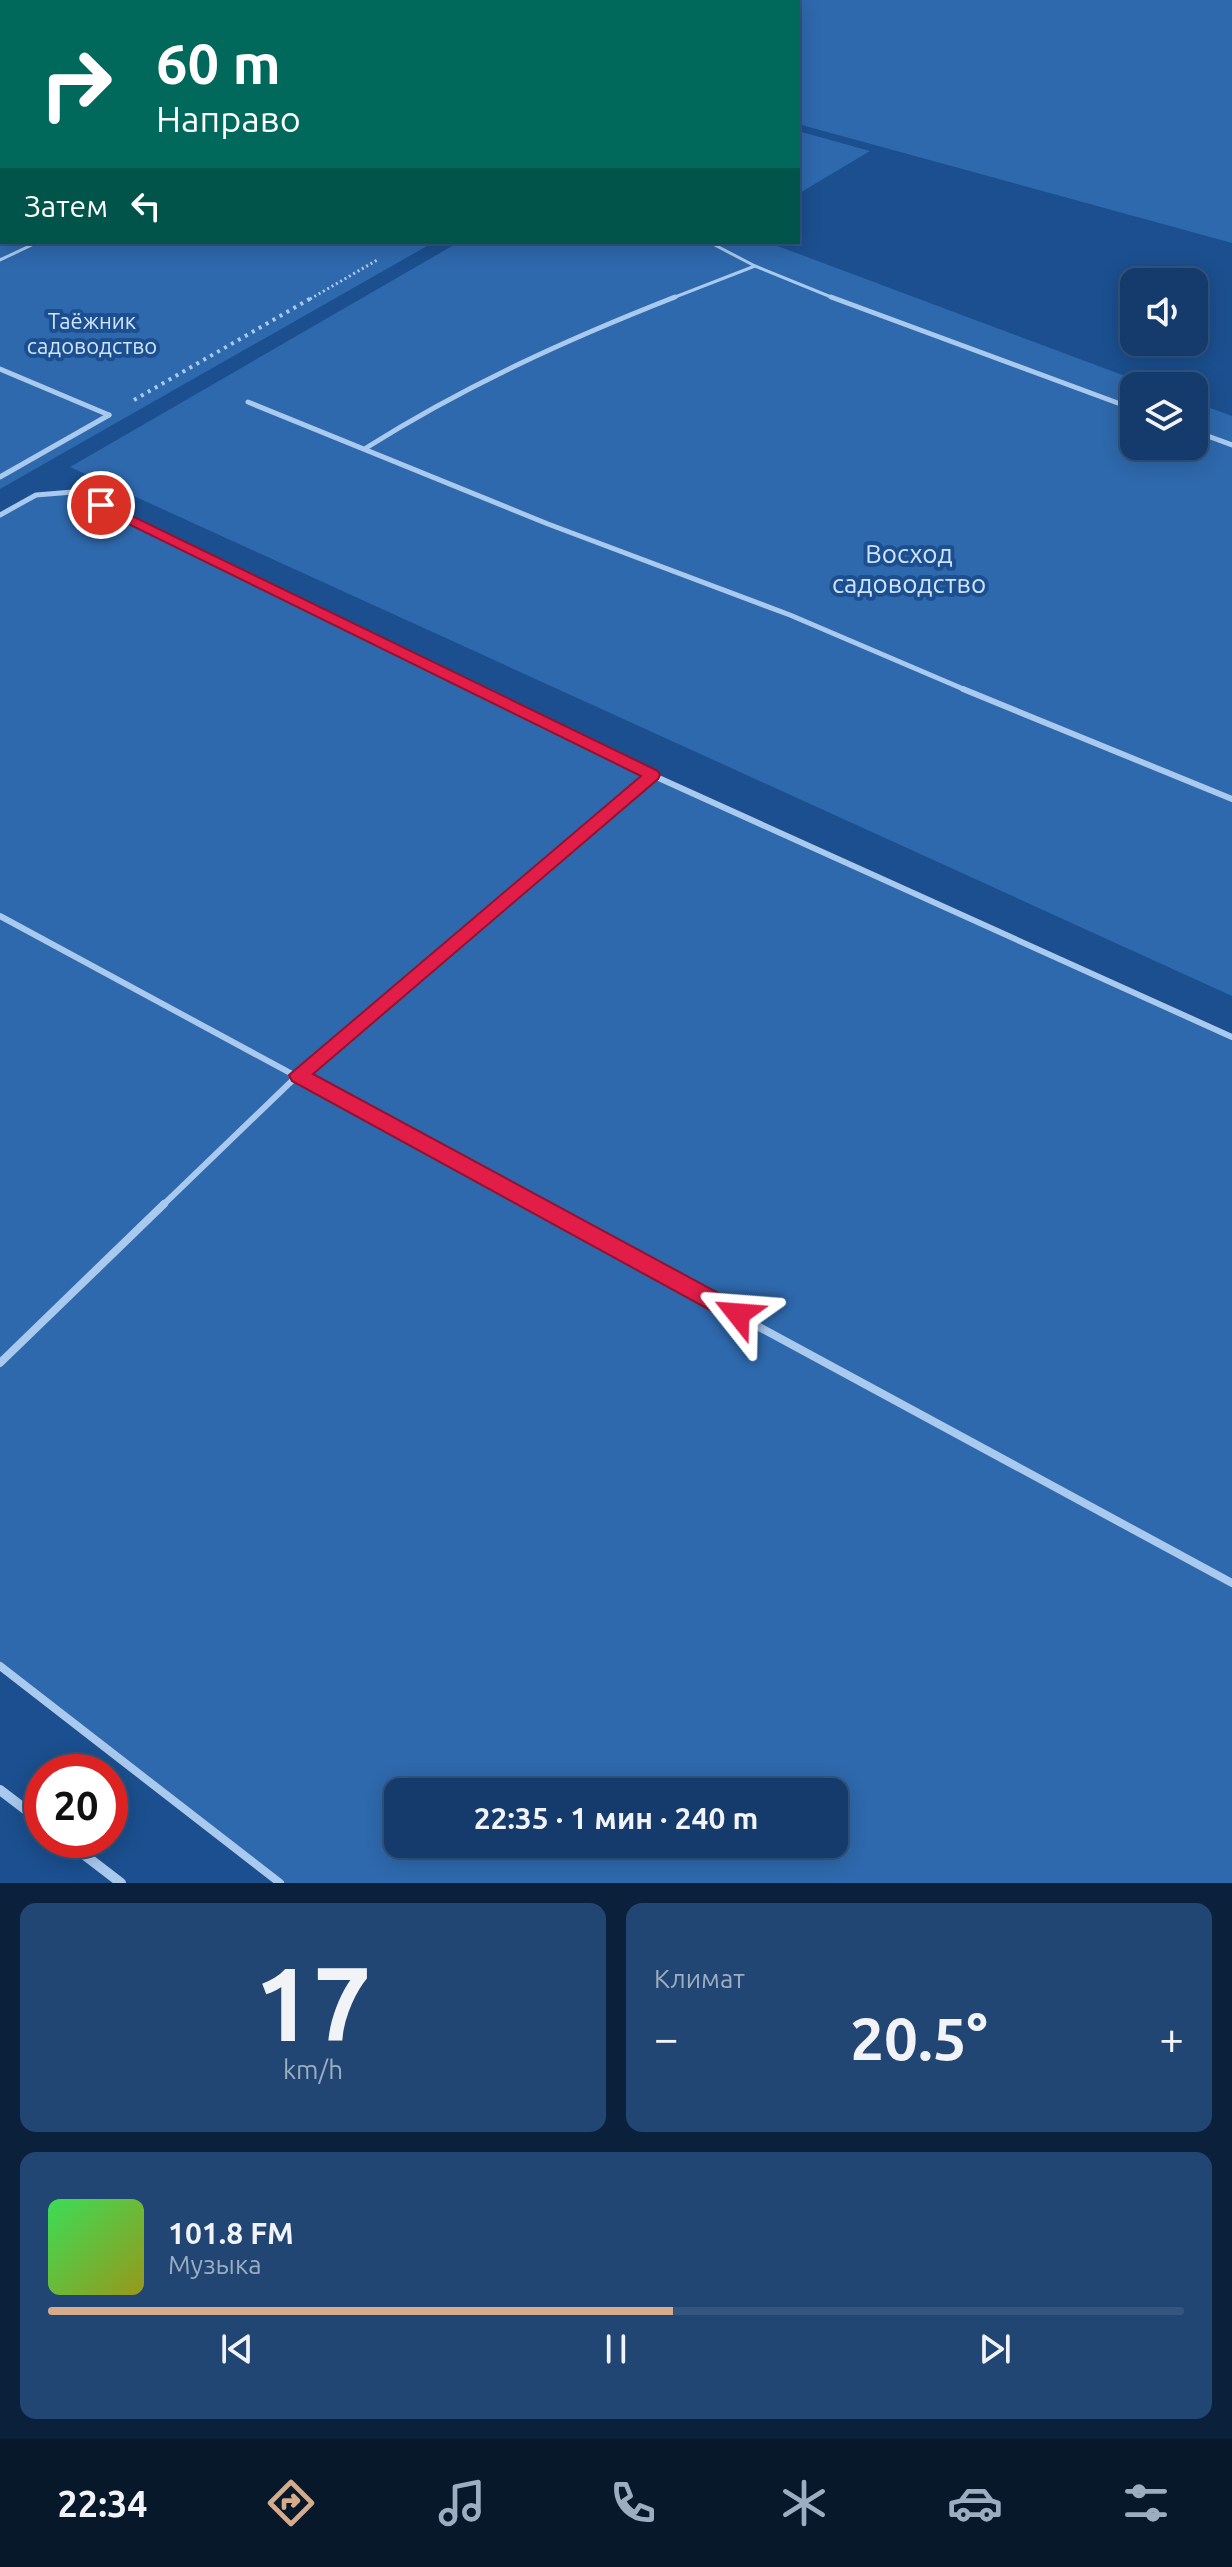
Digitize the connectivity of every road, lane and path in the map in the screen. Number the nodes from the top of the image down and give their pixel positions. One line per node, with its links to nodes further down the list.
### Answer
1 (34, 244): 4 (lane)
2 (401, 244): 9 (path)
3 (713, 244): 5 (lane)
4 (0, 260)
5 (755, 266): 8 (lane); 12 (lane)
6 (0, 369): 9 (lane)
7 (248, 402): 12 (lane)
8 (1120, 404)
9 (109, 415): 13 (lane)
10 (1208, 436): 11 (lane)
11 (1232, 445)
12 (366, 448): 16 (lane)
13 (0, 477)
14 (0, 515): 15 (lane)
15 (652, 775): 18 (lane); 19 (lane)
16 (1232, 799)
17 (0, 916): 19 (lane)
18 (1232, 1037)
19 (298, 1075): 20 (lane); 21 (lane)
20 (0, 1363)
21 (1232, 1583)
22 (0, 1666): 27 (lane)
23 (0, 1790): 24 (street)
24 (24, 1808)
25 (88, 1858): 26 (street)
26 (121, 1883)
27 (280, 1883)

